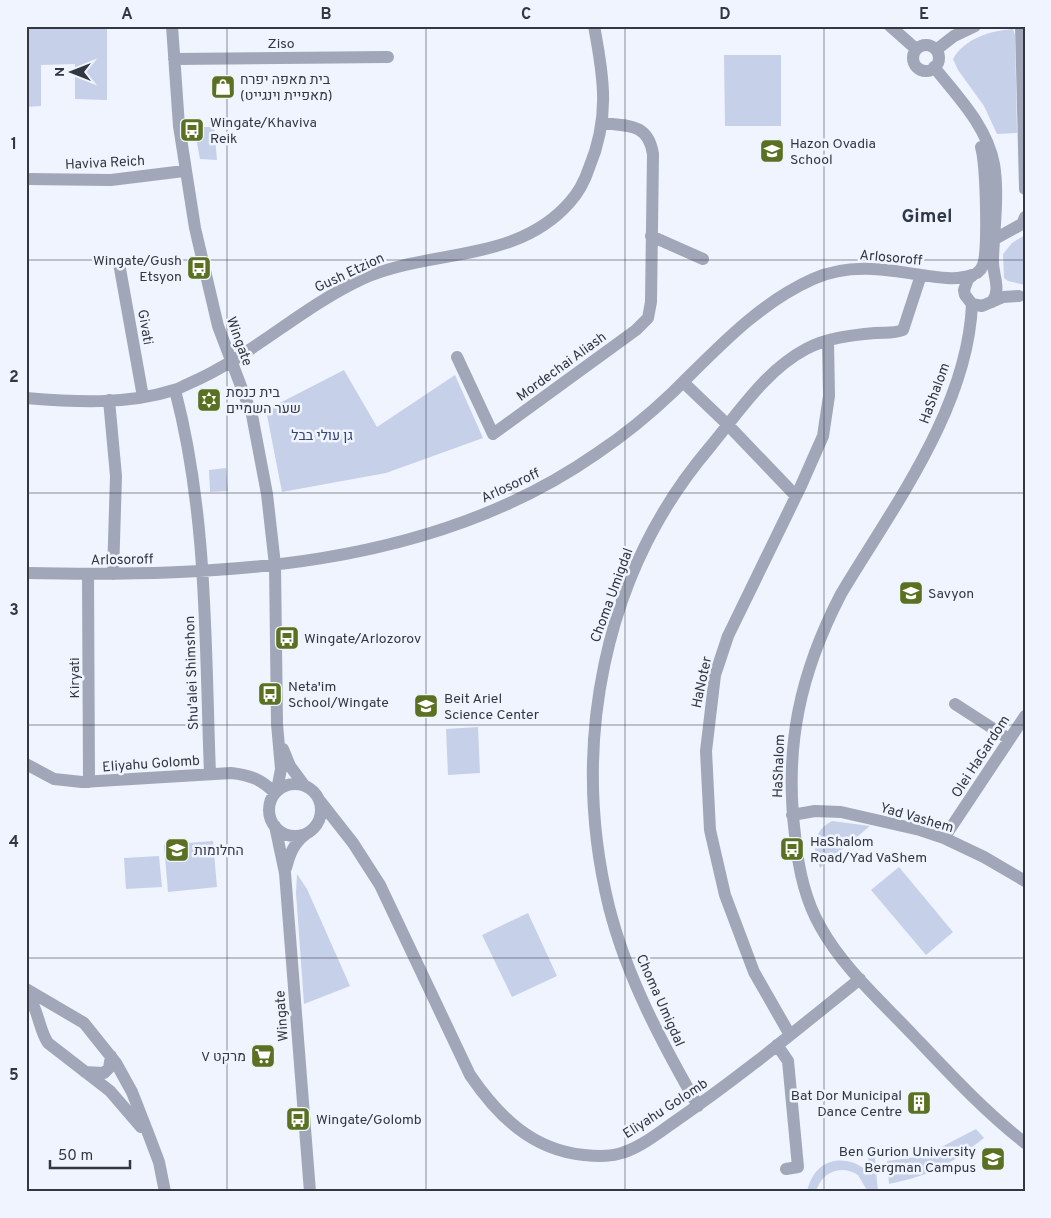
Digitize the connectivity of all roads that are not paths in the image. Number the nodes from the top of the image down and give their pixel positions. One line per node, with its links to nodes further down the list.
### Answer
1 (172, 26): 9 (street, Wingate)
2 (594, 26): 12 (street, Gush Etzion)
3 (890, 26): 6 (street)
4 (975, 26): 7 (street)
5 (1021, 26): 15 (street)
6 (916, 49): 7 (street); 10 (street)
7 (936, 50): 10 (street)
8 (388, 57): 9 (street, Ziso)
9 (174, 59): 13 (street, Wingate)
10 (934, 68): 11 (street)
11 (974, 118): 18 (street); 21 (street)
12 (602, 123): 17 (street, Mordechai Aliash); 31 (street, Gush Etzion)
13 (184, 171): 14 (street, Haviva Reich); 31 (street, Wingate)
14 (26, 179)
15 (1025, 189)
16 (1025, 217): 18 (street)
17 (651, 236): 19 (street); 30 (street, Mordechai Aliash)
18 (993, 240): 24 (street)
19 (703, 260)
20 (119, 263): 34 (street, Givati)
21 (974, 274): 23 (street, Arlosoroff); 24 (street); 26 (street)
22 (921, 275): 23 (street, Arlosoroff); 28 (street, Choma Umigdal); 32 (street, Arlosoroff)
23 (940, 278): 26 (street, Arlosoroff)
24 (997, 284): 25 (street); 27 (street)
25 (1022, 297): 27 (street)
26 (968, 299): 27 (street); 29 (street, HaShalom)
27 (990, 304): 29 (street, HaShalom)
28 (828, 341): 37 (street, Choma Umigdal); 38 (street, HaNoter)
29 (966, 342): 54 (street, HaShalom)
30 (457, 357)
31 (232, 362): 33 (street, Gush Etzion); 39 (street, Wingate)
32 (683, 382): 37 (street); 39 (street, Arlosoroff)
33 (175, 390): 34 (street, Gush Etzion); 40 (street, Shu'alei Shimshon)
34 (143, 397): 36 (street, Gush Etzion)
35 (26, 398): 36 (street, Gush Etzion)
36 (109, 400): 43 (street)
37 (728, 425): 38 (street); 70 (street, Choma Umigdal)
38 (796, 496): 66 (street, HaNoter)
39 (275, 565): 40 (street, Arlosoroff); 45 (street, Wingate)
40 (202, 571): 43 (street, Arlosoroff); 49 (street, Shu'alei Shimshon)
41 (26, 573): 42 (street, Arlosoroff)
42 (88, 574): 43 (street, Arlosoroff); 50 (street, Kiryati)
43 (113, 574)
44 (955, 704): 47 (street)
45 (277, 724): 51 (street, Wingate); 52 (street, Wingate)
46 (1023, 724): 47 (street, Olei HaGardom)
47 (1009, 738): 57 (street, Olei HaGardom)
48 (26, 764): 50 (street, Eliyahu Golomb)
49 (210, 774): 50 (street, Eliyahu Golomb); 52 (street, Eliyahu Golomb)
50 (89, 782)
51 (304, 785): 52 (street); 53 (street)
52 (276, 792): 55 (street)
53 (320, 801): 56 (street); 58 (street, Eliyahu Golomb)
54 (792, 816): 57 (street, Yad Vashem); 61 (street, HaShalom)
55 (275, 826): 56 (street); 59 (street, Wingate)
56 (309, 832): 58 (street, Eliyahu Golomb); 59 (street, Wingate)
57 (944, 838): 60 (street, Yad Vashem)
58 (353, 842): 70 (street, Eliyahu Golomb)
59 (285, 873): 73 (street, Wingate)
60 (1025, 881)
61 (860, 979): 66 (street, Eliyahu Golomb); 72 (street, HaShalom)
62 (26, 989): 64 (street)
63 (26, 995): 65 (street)
64 (55, 1006): 65 (street); 68 (street)
65 (38, 1019): 69 (street)
66 (790, 1035): 67 (street, Eliyahu Golomb)
67 (777, 1045): 70 (street, Eliyahu Golomb); 74 (street)
68 (111, 1056): 69 (street); 71 (street)
69 (85, 1072): 71 (street)
70 (698, 1106)
71 (148, 1133): 75 (street)
72 (1025, 1144)
73 (306, 1157): 76 (street, Wingate); 77 (street, Wingate)
74 (786, 1169)
75 (163, 1189)
76 (302, 1192)
77 (310, 1192)

